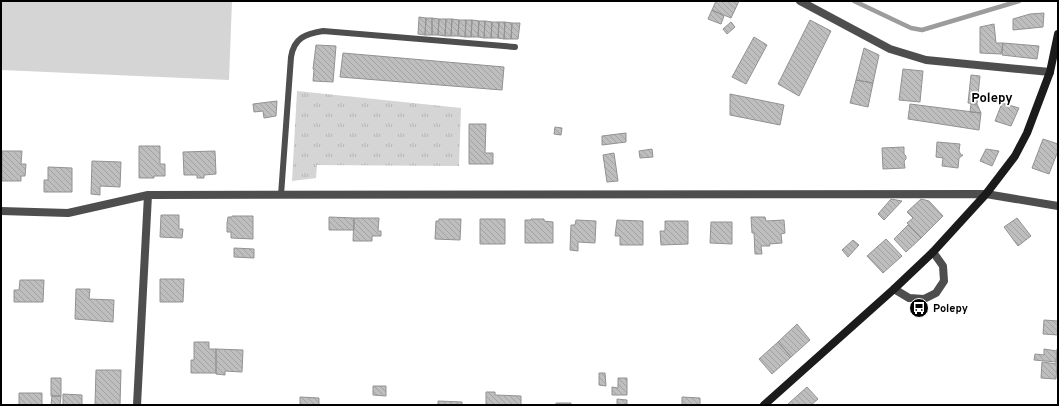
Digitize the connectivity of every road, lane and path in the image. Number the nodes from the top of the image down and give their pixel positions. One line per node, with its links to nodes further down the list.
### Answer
1 (800, 1): 4 (street)
2 (1058, 34): 4 (street)
3 (515, 47): 7 (lane)
4 (1050, 72): 5 (street)
5 (986, 194): 7 (street); 8 (street); 10 (street)
6 (148, 195): 7 (street); 9 (street); 12 (street)
7 (281, 195)
8 (1058, 206)
9 (1, 211)
10 (933, 252): 11 (street); 11 (street)
11 (894, 289): 13 (street)
12 (137, 405)
13 (764, 405)

